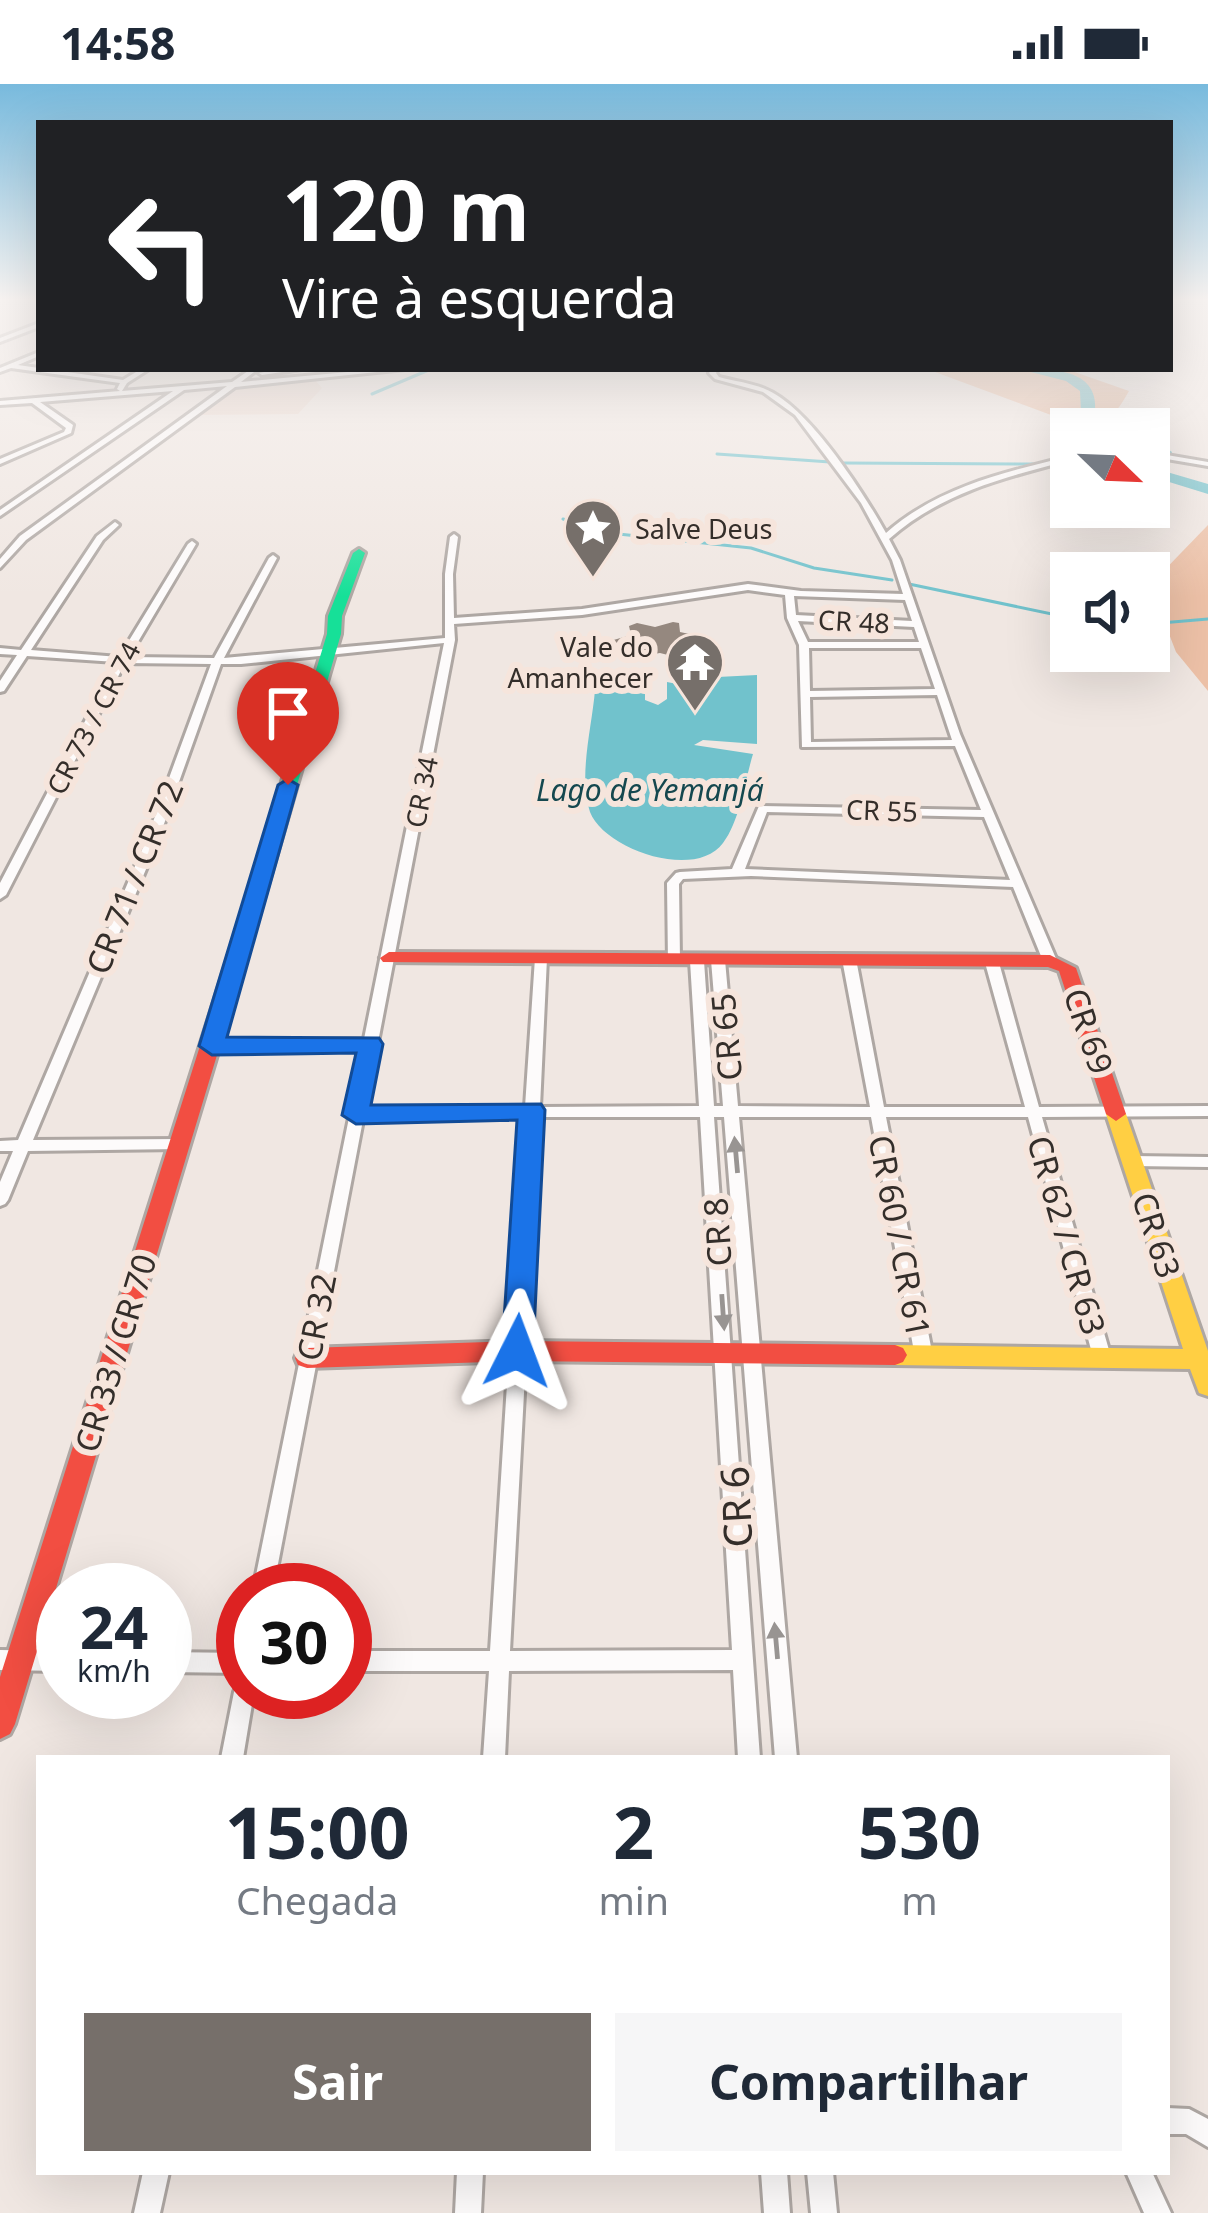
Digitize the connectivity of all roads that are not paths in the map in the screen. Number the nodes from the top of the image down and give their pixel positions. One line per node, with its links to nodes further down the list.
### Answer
1 (59, 398): 5 (street)
2 (170, 398): 11 (street)
3 (213, 398): 18 (street)
4 (776, 398): 14 (street)
5 (34, 401): 6 (street); 8 (street)
6 (0, 404)
7 (1170, 458): 10 (street)
8 (0, 462)
9 (1050, 464): 14 (street)
10 (1208, 464)
11 (0, 514)
12 (115, 525): 28 (street)
13 (454, 537): 22 (street, CR 34)
14 (884, 539): 20 (street)
15 (192, 544): 30 (street, CR 73 / CR 74)
16 (359, 553): 29 (street, CR 33 / CR 70)
17 (273, 558): 31 (street, CR 71 / CR 72)
18 (0, 565)
19 (789, 592): 20 (street); 21 (street); 22 (street)
20 (906, 597): 23 (street)
21 (792, 618): 23 (street, CR 48); 25 (street)
22 (452, 622): 24 (street, CR 34)
23 (915, 624): 26 (street)
24 (449, 640): 29 (street); 40 (street, CR 34)
25 (804, 645): 26 (street); 34 (street)
26 (923, 646): 33 (street)
27 (0, 652): 28 (street)
28 (25, 653): 30 (street); 32 (street)
29 (327, 654): 31 (street); 48 (street, CR 33 / CR 70)
30 (122, 660): 31 (street); 39 (street, CR 73 / CR 74)
31 (217, 661): 58 (street, CR 71 / CR 72)
32 (0, 689)
33 (940, 692): 34 (street); 35 (street)
34 (807, 694): 35 (street)
35 (958, 743): 36 (street)
36 (987, 814): 37 (street, CR 55); 38 (street)
37 (736, 873): 38 (street); 44 (street)
38 (1018, 884): 46 (street)
39 (0, 895)
40 (389, 958): 41 (street); 47 (street, CR 34)
41 (541, 958): 44 (street); 49 (street)
42 (849, 959): 43 (street); 45 (street); 56 (street, CR 60 / CR 61)
43 (991, 959): 46 (street); 52 (street, CR 62 / CR 63)
44 (673, 960): 45 (street)
45 (708, 960): 50 (street, CR 8); 54 (street, CR 65)
46 (1050, 961): 53 (street, CR 69)
47 (370, 1044): 48 (street); 55 (street, CR 32)
48 (212, 1046): 57 (street, CR 33 / CR 70)
49 (531, 1110): 50 (street); 55 (street); 63 (street)
50 (709, 1111): 54 (street); 64 (street, CR 8, one-way to 64)
51 (1208, 1111): 53 (street)
52 (1032, 1112): 53 (street); 56 (street); 66 (street, CR 62 / CR 63)
53 (1117, 1112): 60 (street, CR 63)
54 (733, 1114): 56 (street); 65 (street, CR 65, one-way to 54)
55 (356, 1115): 67 (street, CR 32)
56 (876, 1115): 68 (street, CR 60 / CR 61)
57 (181, 1144): 58 (street); 73 (street, CR 33 / CR 70)
58 (21, 1145): 59 (street); 62 (street, CR 71 / CR 72)
59 (0, 1146)
60 (1133, 1161): 61 (street); 69 (street, CR 63)
61 (1208, 1162)
62 (0, 1200)
63 (517, 1351): 64 (street); 67 (street); 72 (street)
64 (726, 1353): 65 (street); 75 (street, CR 6)
65 (753, 1355): 68 (street); 81 (street, CR 65, one-way to 65)
66 (1102, 1357): 68 (street); 69 (street)
67 (307, 1358): 71 (street, CR 32)
68 (924, 1358)
69 (1198, 1359): 70 (street, CR 63)
70 (1208, 1386)
71 (268, 1563)
72 (499, 1658): 74 (street); 75 (street); 79 (street)
73 (10, 1660): 77 (street, CR 33 / CR 70)
74 (372, 1660)
75 (743, 1660): 80 (street, CR 6)
76 (239, 1719): 78 (street)
77 (0, 1724)
78 (233, 1755)
79 (494, 1755)
80 (749, 1755)
81 (786, 1755)
82 (1170, 2120): 83 (street)
83 (1207, 2130)
84 (155, 2175): 89 (street)
85 (470, 2175): 90 (street)
86 (774, 2175): 91 (street)
87 (820, 2175): 92 (street)
88 (1141, 2175): 93 (street)
89 (147, 2213)
90 (467, 2213)
91 (777, 2213)
92 (824, 2213)
93 (1159, 2213)

